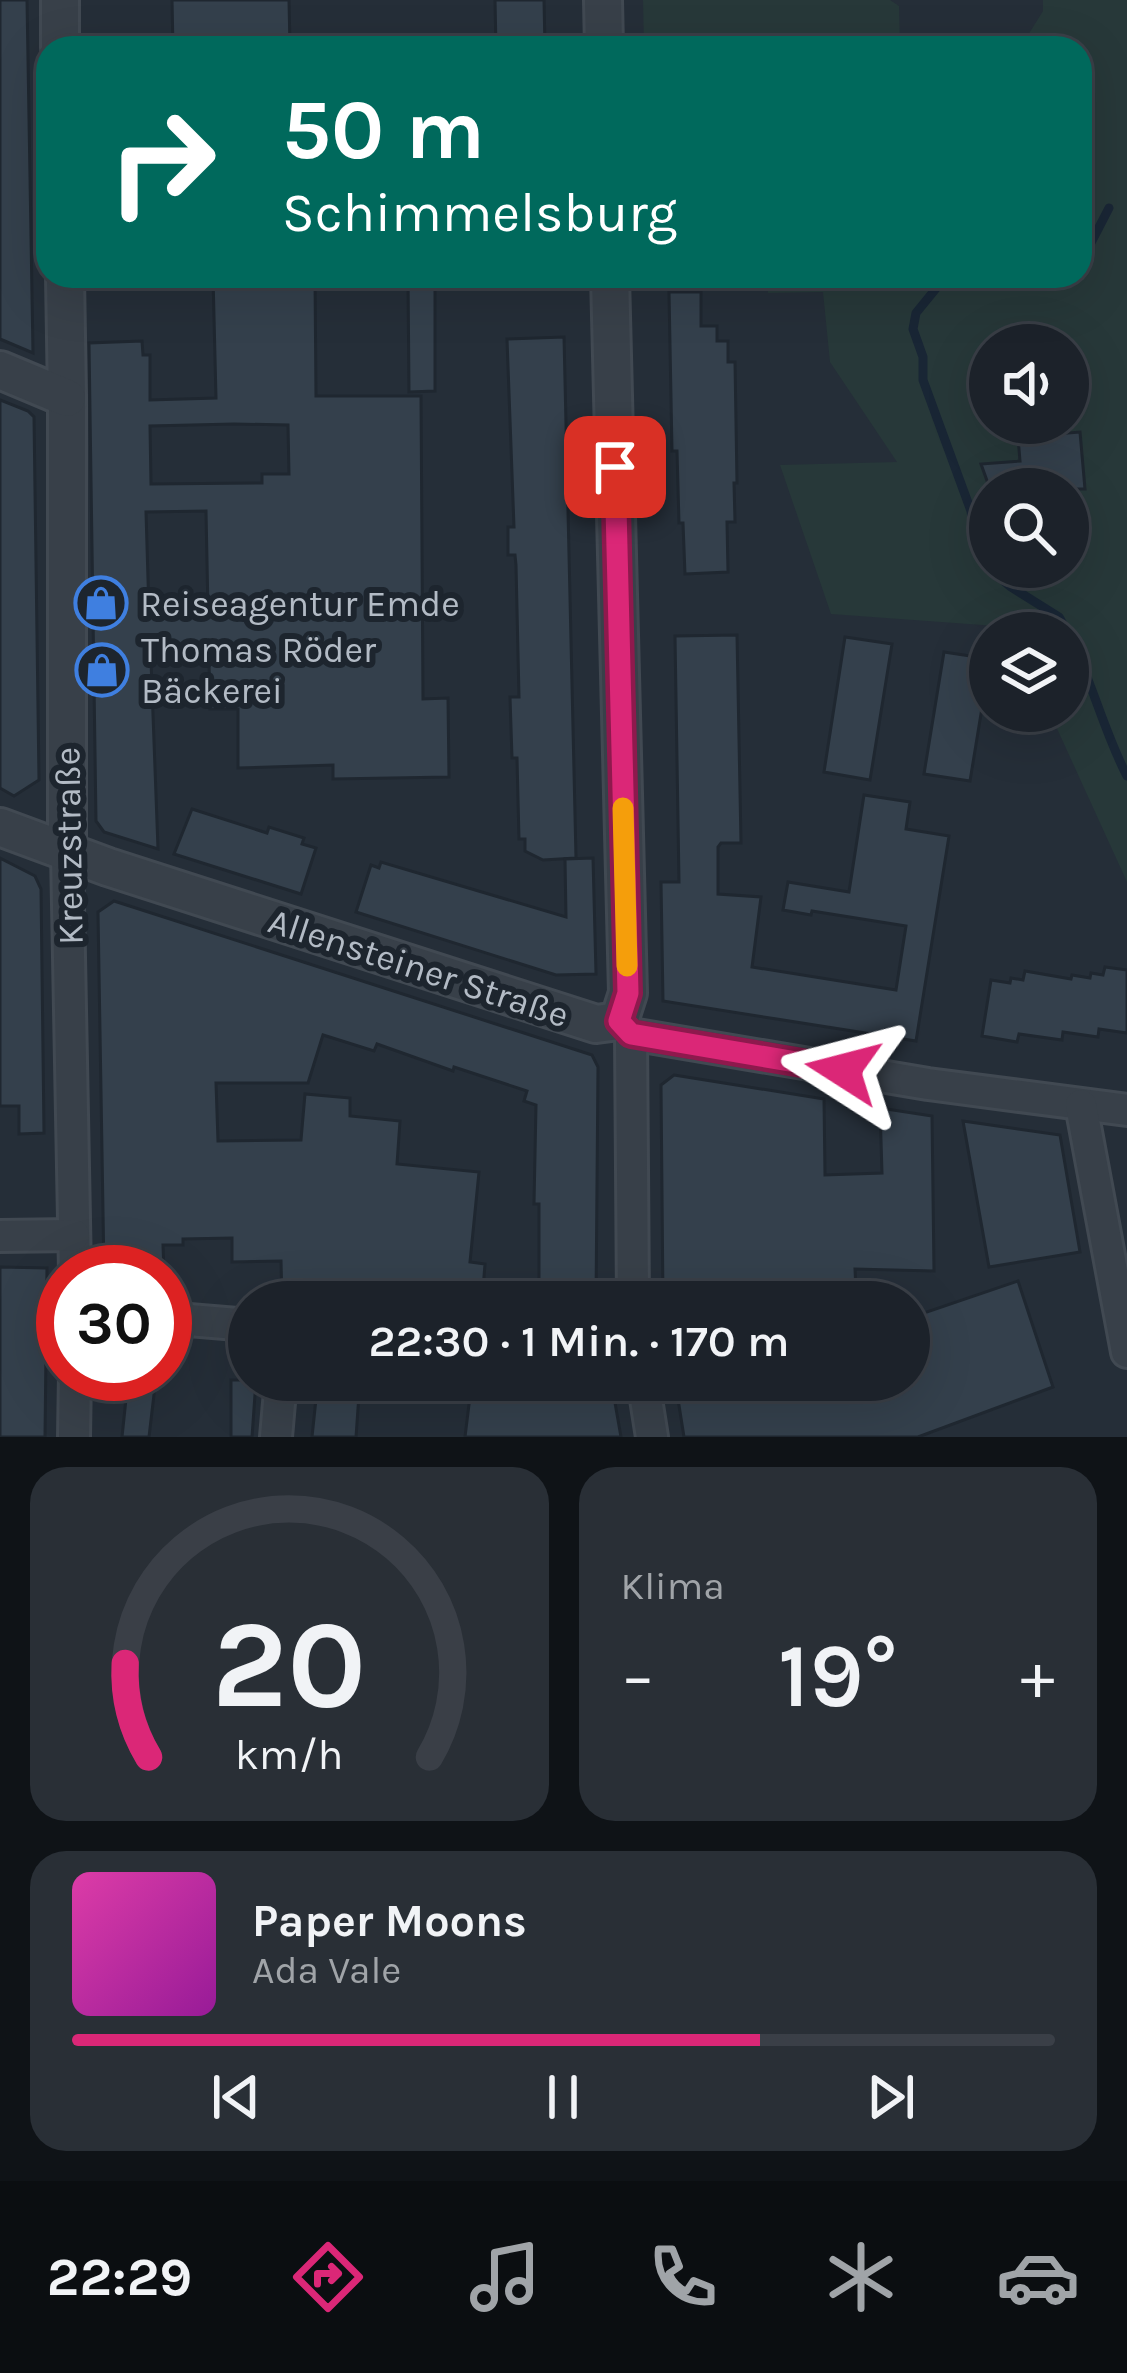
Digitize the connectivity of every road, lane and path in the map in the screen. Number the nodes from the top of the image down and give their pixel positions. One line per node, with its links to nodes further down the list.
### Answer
1 (59, 0): 3 (street)
2 (603, 0): 4 (street)
3 (60, 36)
4 (604, 36)
5 (65, 288): 8 (street, Kreuzstraße)
6 (610, 288): 11 (street)
7 (0, 370): 8 (street)
8 (68, 398): 10 (street, Kreuzstraße)
9 (0, 827): 10 (street, Allensteiner Straße)
10 (67, 852): 11 (street, Allensteiner Straße); 14 (street, Kreuzstraße)
11 (625, 1028): 12 (street, Allensteiner Straße); 17 (street)
12 (1081, 1105): 13 (street, Allensteiner Straße); 20 (street)
13 (1127, 1110)
14 (74, 1235): 15 (street); 16 (street, Kreuzstraße)
15 (0, 1236)
16 (74, 1245)
17 (632, 1281)
18 (192, 1320): 19 (street)
19 (228, 1323)
20 (1127, 1352)
21 (75, 1401): 24 (street)
22 (279, 1401): 25 (street)
23 (646, 1401): 26 (street)
24 (74, 1437)
25 (276, 1437)
26 (652, 1437)

